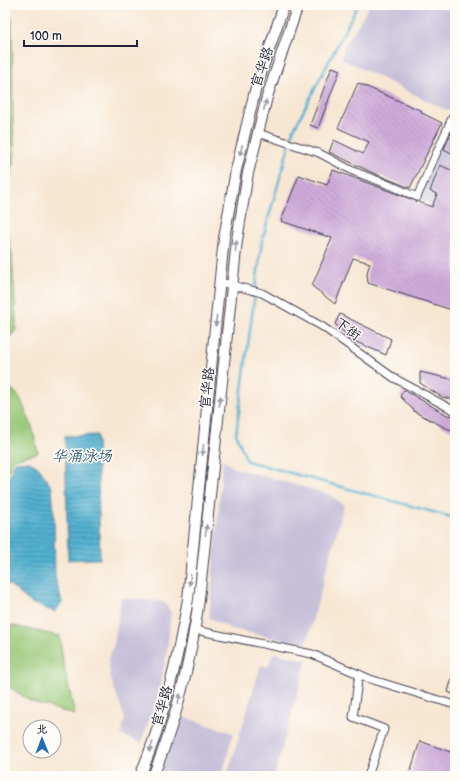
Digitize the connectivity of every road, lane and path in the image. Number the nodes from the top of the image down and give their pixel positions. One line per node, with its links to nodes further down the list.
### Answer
1 (284, 5): 5 (main road, 官华路, one-way to 5)
2 (298, 5): 4 (main road, 官华路, one-way to 2)
3 (455, 115): 4 (street)
4 (258, 133): 6 (main road, 官华路, one-way to 4)
5 (220, 282): 6 (street, 下街); 11 (main road, 官华路, one-way to 11)
6 (232, 285): 7 (street, 下街); 8 (main road, 官华路, one-way to 6)
7 (455, 411)
8 (195, 630): 9 (street); 12 (main road, 官华路, one-way to 8)
9 (359, 674): 10 (street); 13 (street)
10 (455, 705)
11 (140, 776)
12 (153, 776)
13 (368, 776)

